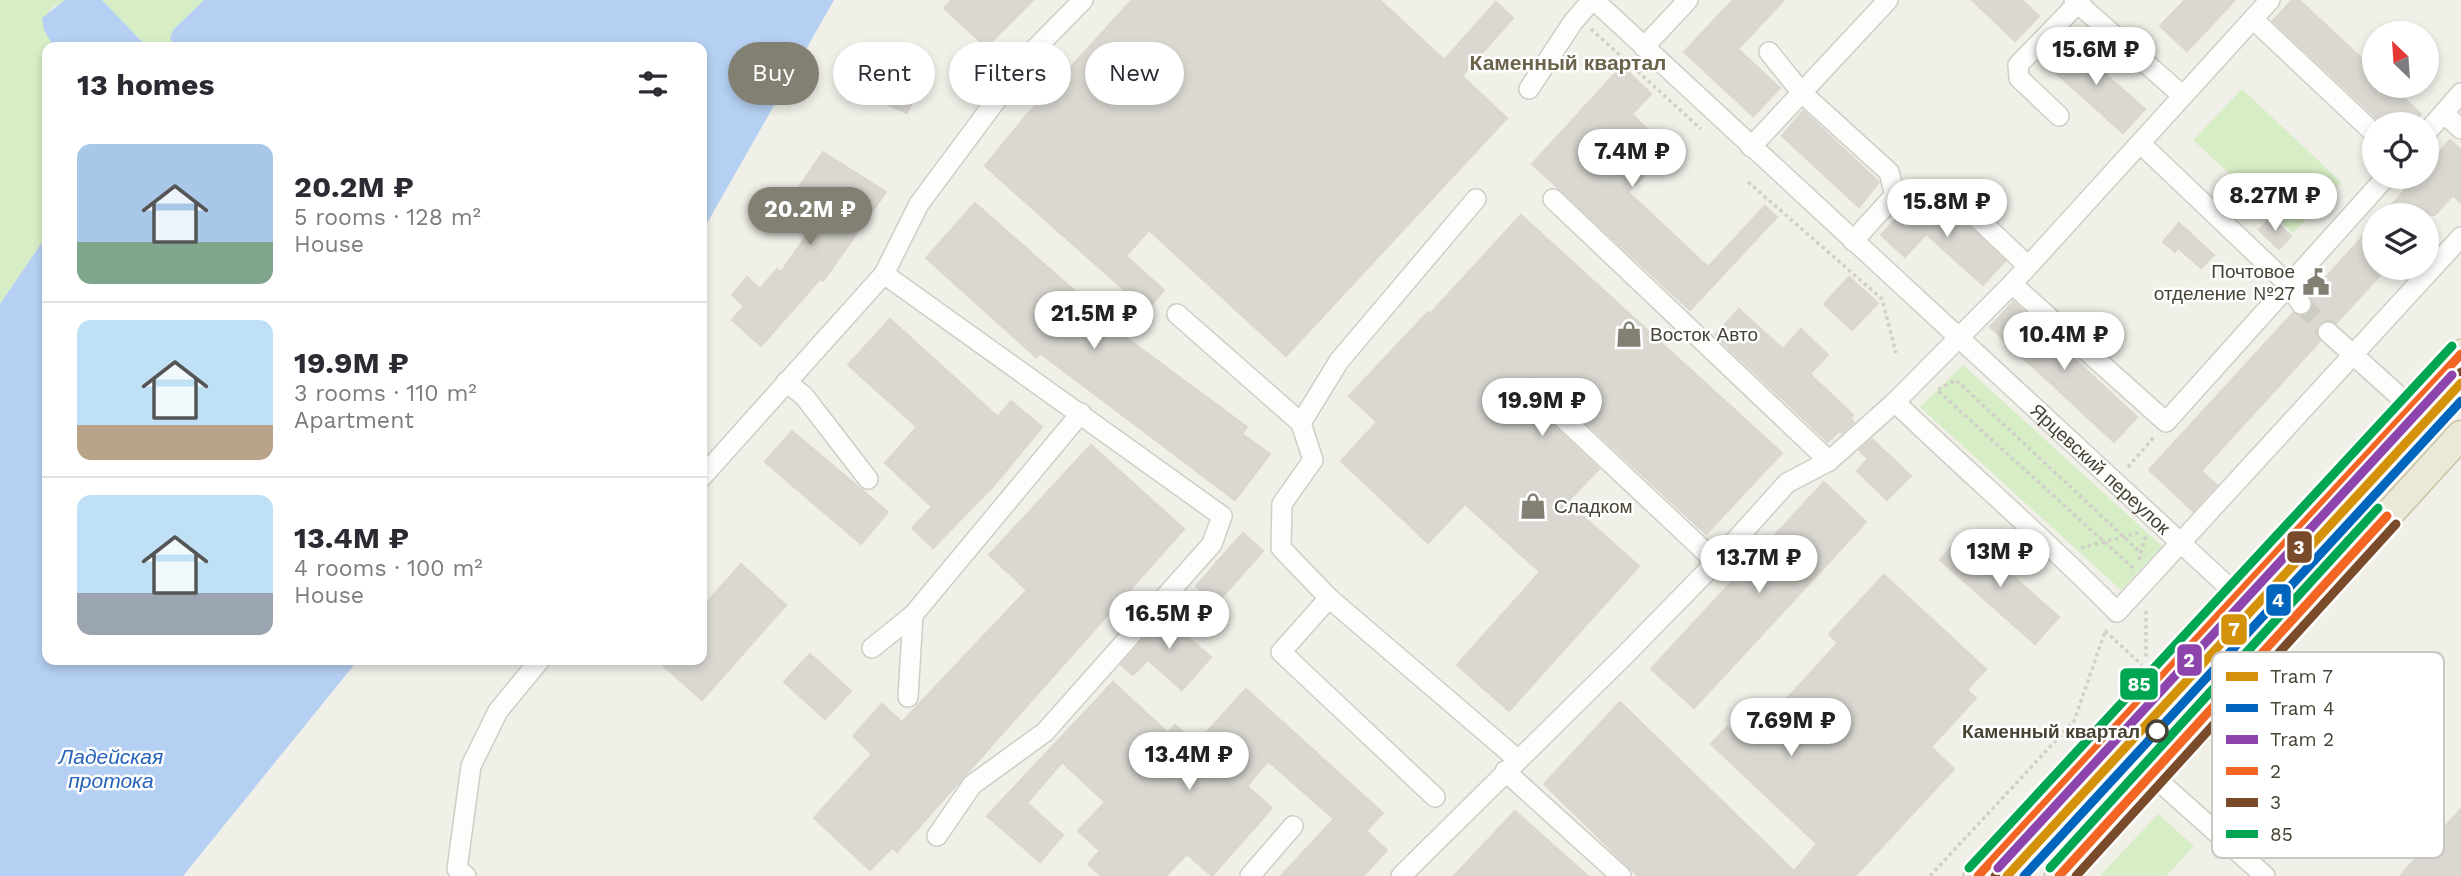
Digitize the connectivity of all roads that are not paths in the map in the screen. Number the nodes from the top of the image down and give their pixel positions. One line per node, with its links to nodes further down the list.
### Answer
1 (1083, 0): 28 (street)
2 (1592, 0): 8 (street, Ярцевский переулок); 10 (street)
3 (1688, 0): 8 (street)
4 (1888, 0): 11 (street)
5 (2270, 0): 7 (street)
6 (2077, 1): 13 (street); 15 (street)
7 (2253, 19): 13 (street); 17 (street)
8 (1644, 47): 20 (street, Ярцевский переулок)
9 (1769, 52): 11 (street)
10 (1529, 89)
11 (1802, 93): 20 (street); 26 (street)
12 (2461, 93): 14 (street)
13 (2183, 96): 19 (street)
14 (2444, 113): 16 (street); 18 (street)
15 (2059, 116)
16 (2439, 119)
17 (2362, 122)
18 (2461, 129)
19 (2140, 143): 27 (street); 30 (street)
20 (1751, 147): 26 (street, Ярцевский переулок)
21 (2375, 189): 30 (street)
22 (1951, 193): 27 (street)
23 (1476, 199): 42 (street)
24 (1553, 199): 44 (street)
25 (2461, 237): 35 (street)
26 (1853, 241): 34 (street, Ярцевский переулок)
27 (2028, 266): 29 (street)
28 (884, 274): 37 (street); 41 (street)
29 (2012, 284): 30 (street); 34 (street)
30 (2290, 285): 31 (street)
31 (2301, 304)
32 (1177, 314): 42 (street)
33 (2328, 332): 35 (street)
34 (1959, 339): 39 (street); 47 (street, Ярцевский переулок)
35 (2353, 352): 40 (street); 47 (street)
36 (2461, 354): 40 (highway)
37 (786, 383): 45 (street); 46 (street)
38 (1531, 388): 48 (street)
39 (1895, 402): 44 (street); 47 (street)
40 (2411, 407): 49 (highway)
41 (1081, 413): 51 (street); 62 (street)
42 (1301, 423): 50 (street)
43 (2457, 448): 53 (highway)
44 (1829, 461): 48 (street)
45 (707, 471)
46 (868, 479)
47 (2182, 542): 49 (street, Ярцевский переулок)
48 (1716, 562): 57 (street)
49 (2236, 594): 68 (highway)
50 (1329, 598): 57 (street); 59 (street)
51 (913, 615): 52 (street); 55 (street)
52 (872, 648)
53 (2267, 652)
54 (536, 665): 64 (street)
55 (908, 697)
56 (2212, 711): 58 (highway)
57 (1511, 765): 66 (street); 67 (street)
58 (2152, 775): 61 (street); 69 (highway)
59 (1434, 797)
60 (1293, 826): 65 (street)
61 (2212, 829)
62 (937, 836)
63 (2245, 858): 70 (street)
64 (466, 876)
65 (1248, 876)
66 (1401, 876)
67 (1620, 876)
68 (1978, 876)
69 (2059, 876)
70 (2265, 876)

